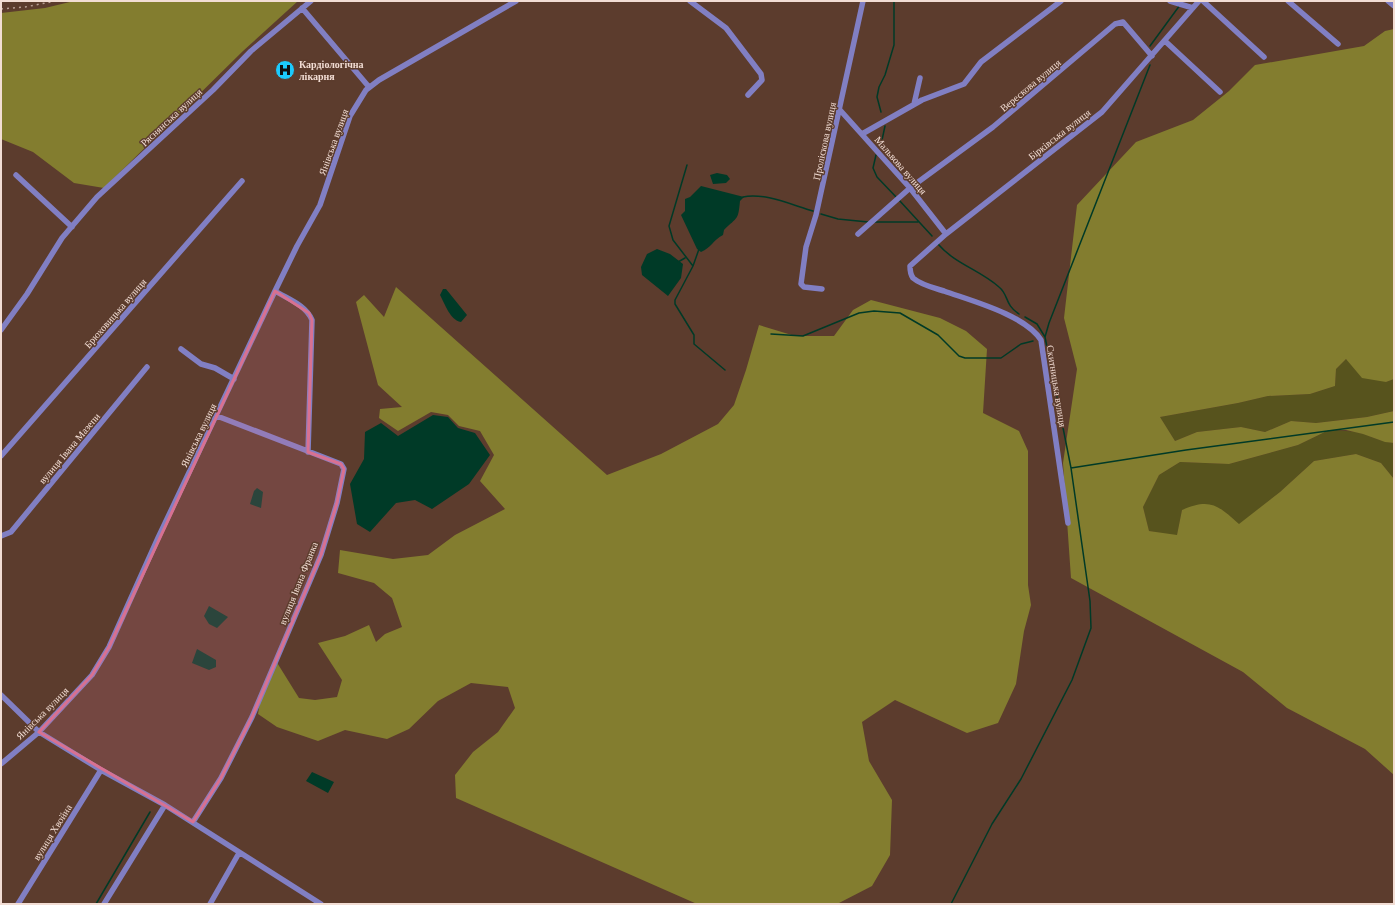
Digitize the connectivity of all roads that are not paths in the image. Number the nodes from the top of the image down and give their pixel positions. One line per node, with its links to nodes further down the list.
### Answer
1 (311, 1): 12 (street, Ряснянська вулиця)
2 (516, 1): 19 (street)
3 (690, 1): 21 (street)
4 (863, 1): 23 (street, Проліскова вулиця)
5 (1061, 1): 22 (street)
6 (1170, 1): 13 (street)
7 (1199, 1): 13 (street, Бірківська вулиця)
8 (1203, 1): 17 (street)
9 (1288, 1): 15 (street)
10 (1388, 1): 11 (street)
11 (1394, 6)
12 (302, 8): 19 (street); 28 (street, Ряснянська вулиця)
13 (1193, 8): 14 (street, Бірківська вулиця)
14 (1165, 41): 16 (street, Бірківська вулиця); 20 (street)
15 (1338, 44)
16 (1152, 56): 27 (street, Верескова вулиця); 30 (street, Бірківська вулиця)
17 (1264, 57)
18 (920, 78): 22 (street)
19 (369, 87): 33 (street, Янівська вулиця)
20 (1220, 92)
21 (748, 95)
22 (914, 104): 24 (street)
23 (840, 110): 24 (street, Мальвова вулиця); 32 (street, Проліскова вулиця)
24 (862, 134): 27 (street, Мальвова вулиця)
25 (16, 175): 28 (street)
26 (242, 181): 40 (street, Брюховицька вулиця)
27 (910, 188): 29 (street); 30 (street, Мальвова вулиця)
28 (72, 227): 34 (street, Ряснянська вулиця)
29 (858, 234)
30 (946, 234): 31 (street, Бірківська вулиця)
31 (912, 263): 41 (street, Скитницька вулиця)
32 (822, 289)
33 (275, 291): 37 (street, Янівська вулиця); 39 (street)
34 (1, 330)
35 (180, 349): 37 (street)
36 (147, 367): 42 (street, вулиця Івана Мазепи)
37 (234, 379): 38 (street, Янівська вулиця)
38 (217, 416): 39 (street, вулиця Івана Франка); 44 (street, Янівська вулиця)
39 (308, 452): 48 (street, вулиця Івана Франка)
40 (1, 456)
41 (1068, 523)
42 (1, 536)
43 (1, 695): 44 (street)
44 (39, 732): 45 (street, Янівська вулиця); 46 (street)
45 (1, 764)
46 (101, 770): 47 (street); 51 (street, вулиця Хвойна)
47 (165, 804): 48 (street); 52 (street)
48 (193, 822): 49 (street)
49 (239, 853): 50 (street); 53 (street)
50 (311, 902): 54 (street)
51 (18, 904)
52 (104, 904)
53 (210, 904)
54 (321, 904)

